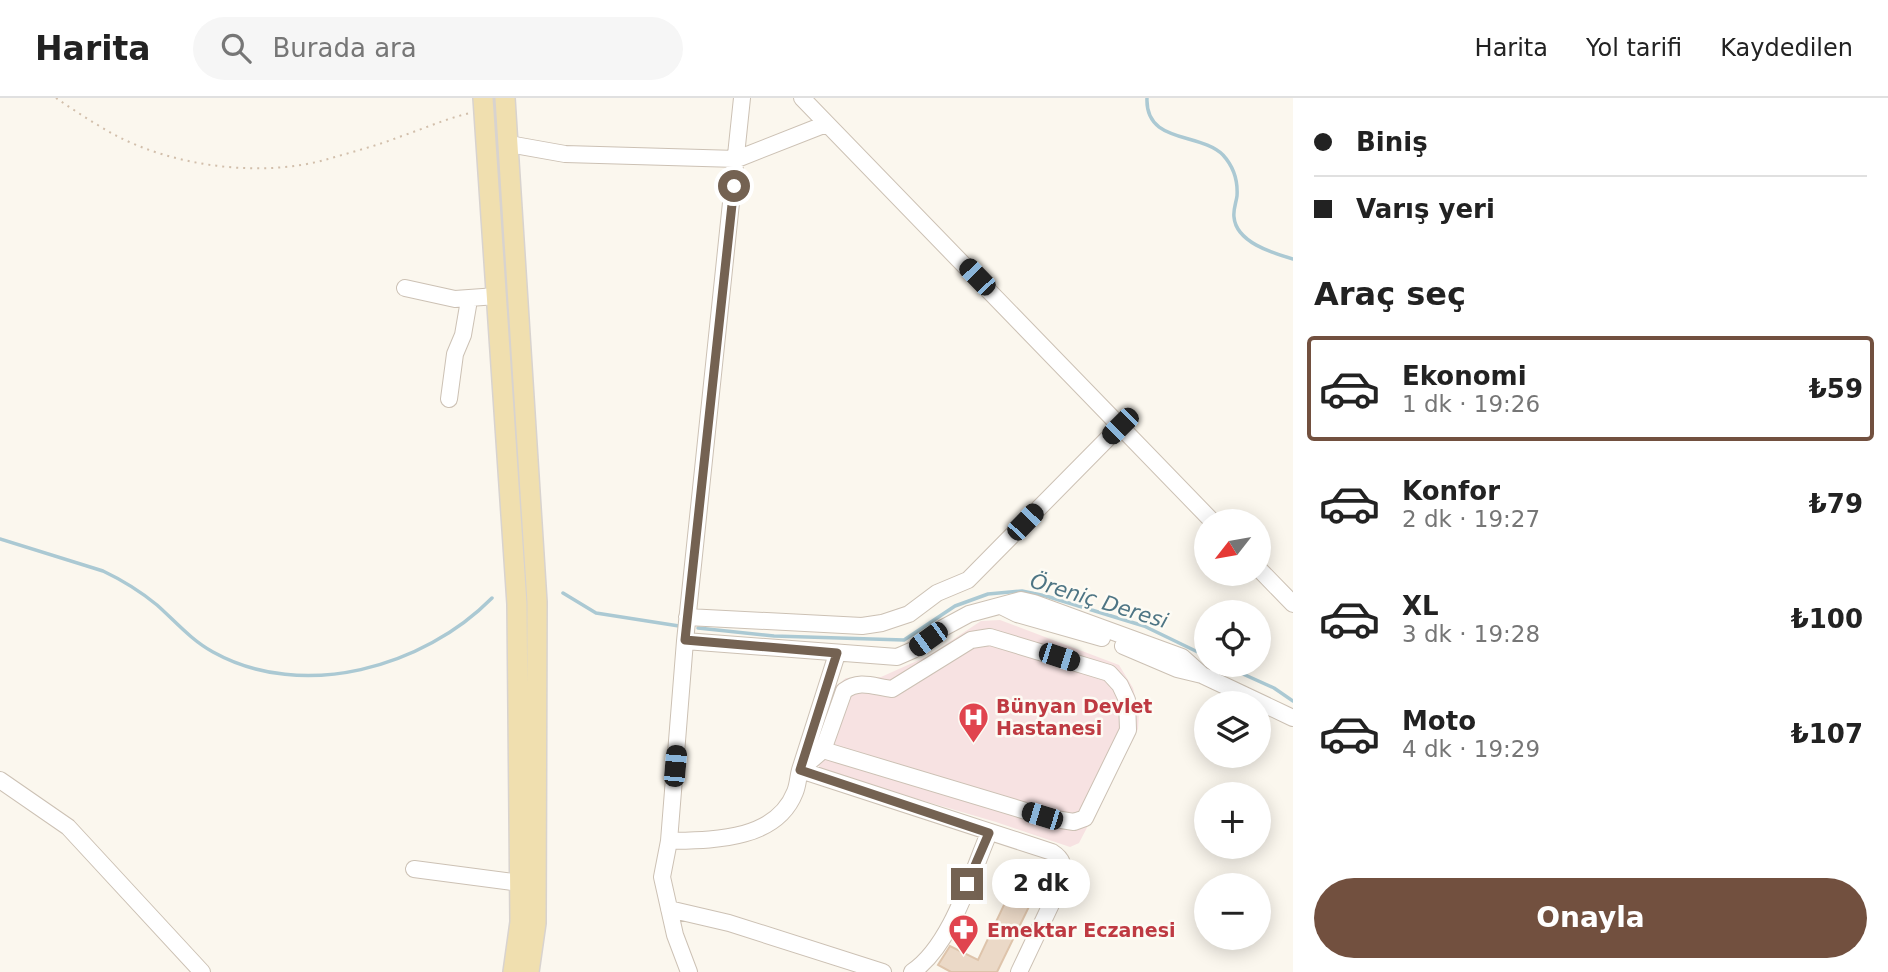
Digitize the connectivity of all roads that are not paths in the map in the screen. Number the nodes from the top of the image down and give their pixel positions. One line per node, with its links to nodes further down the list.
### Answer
1 (505, 98): 6 (main road)
2 (742, 98): 7 (street)
3 (802, 98): 5 (street)
4 (484, 104): 9 (main road)
5 (826, 124): 7 (street); 12 (street)
6 (509, 144): 7 (street); 33 (main road)
7 (737, 159): 16 (street)
8 (405, 288): 10 (street)
9 (497, 296): 10 (street); 29 (main road)
10 (469, 300): 11 (street)
11 (449, 399)
12 (1120, 426): 13 (street); 16 (street)
13 (1200, 509)
14 (1271, 581): 15 (street)
15 (1293, 604)
16 (687, 617): 17 (street)
17 (685, 640): 18 (street); 26 (street)
18 (837, 653): 19 (street); 21 (street)
19 (1293, 718)
20 (822, 750): 21 (street); 23 (street); 24 (street)
21 (800, 770): 25 (street); 26 (street)
22 (0, 780): 31 (street)
23 (1013, 807): 24 (street); 25 (street)
24 (1042, 816): 27 (street)
25 (996, 835): 27 (street); 36 (street)
26 (668, 841): 30 (street)
27 (1032, 846): 37 (street)
28 (414, 869): 29 (street)
29 (520, 883): 32 (main road)
30 (669, 909): 34 (street); 35 (street)
31 (202, 972)
32 (513, 972)
33 (529, 972)
34 (689, 972)
35 (883, 972)
36 (912, 972)
37 (1019, 972)

